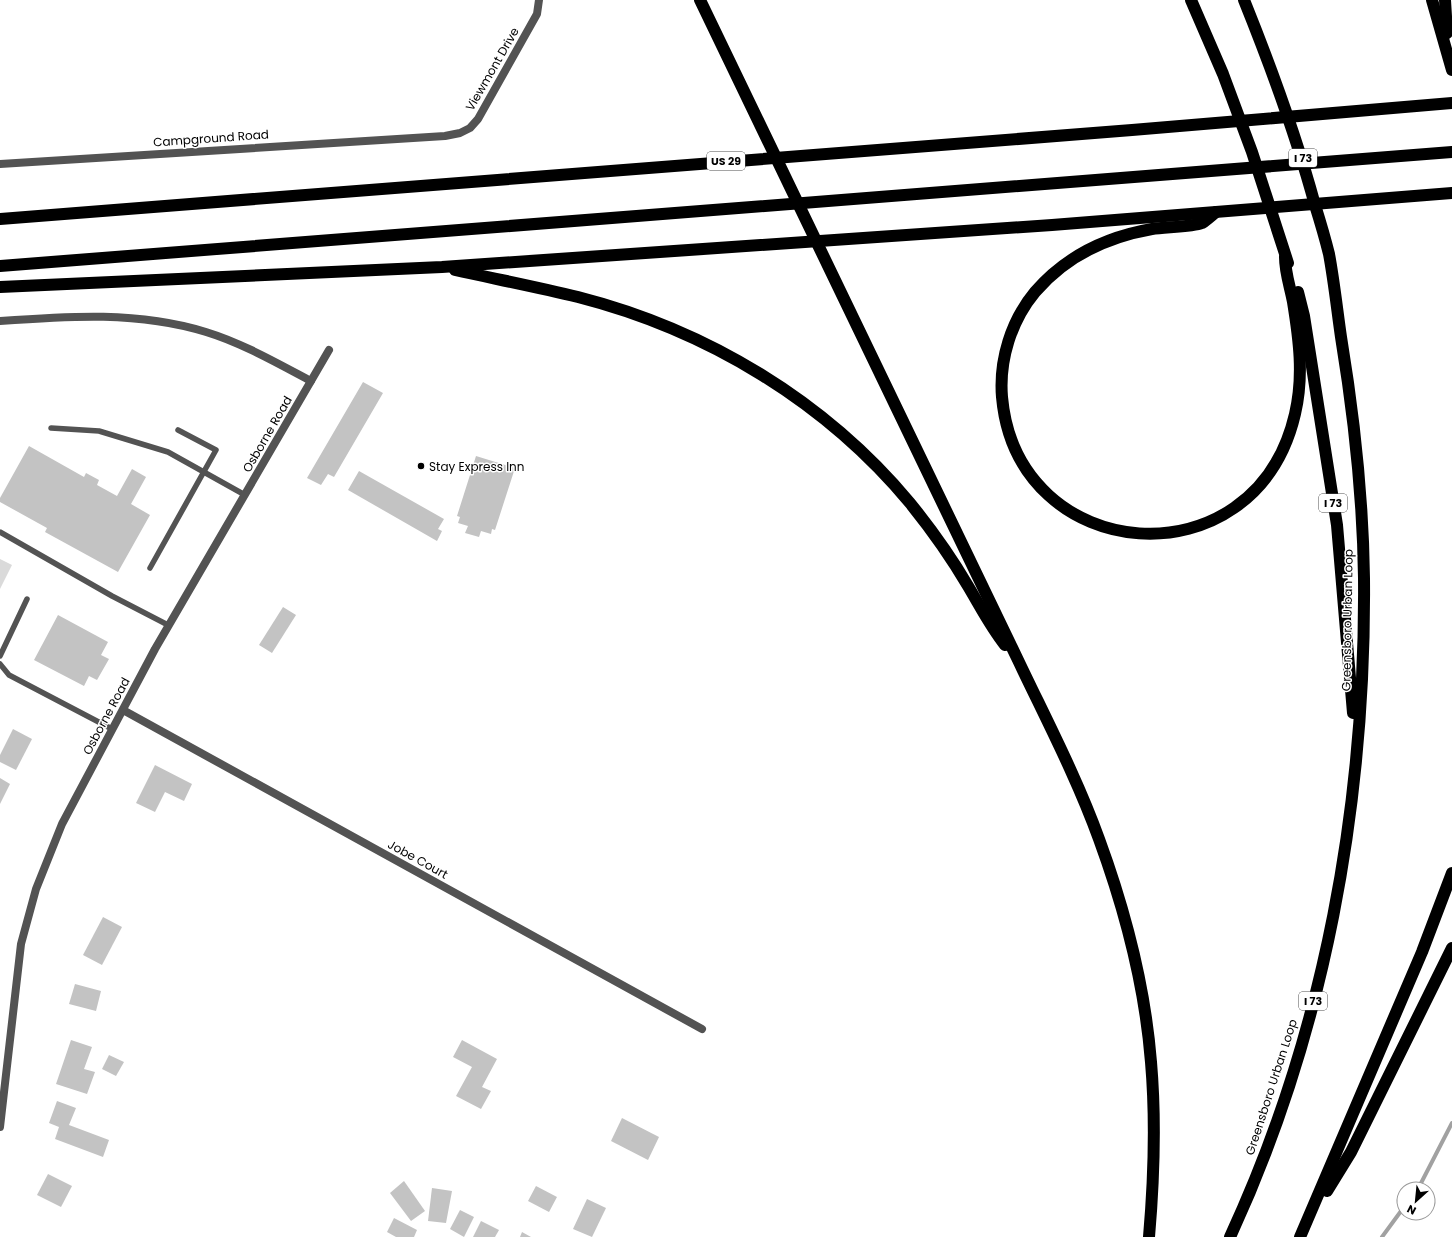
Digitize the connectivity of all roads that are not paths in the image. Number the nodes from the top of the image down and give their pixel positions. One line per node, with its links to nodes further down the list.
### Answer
1 (540, 0): 10 (street, Viewmont Drive)
2 (700, 0): 32 (highway)
3 (1191, 0): 16 (highway, I 73)
4 (1244, 0): 36 (highway, Greensboro Urban Loop / I 73)
5 (1432, 0): 7 (highway)
6 (1445, 0): 7 (highway)
7 (1448, 54): 8 (highway)
8 (1452, 70)
9 (1452, 103): 15 (highway, US 29)
10 (424, 137): 12 (street, Campground Road)
11 (1452, 152): 17 (highway)
12 (0, 164)
13 (1452, 193): 14 (highway)
14 (1216, 212): 16 (highway); 18 (highway)
15 (0, 219)
16 (1285, 257): 36 (highway, I 73)
17 (0, 266)
18 (442, 267): 19 (highway); 32 (highway)
19 (0, 288)
20 (0, 321): 22 (street)
21 (329, 350): 22 (street, Osborne Road)
22 (310, 381): 26 (street, Osborne Road)
23 (50, 428): 25 (lane)
24 (178, 430): 25 (lane)
25 (204, 472): 26 (lane); 28 (lane)
26 (245, 495): 30 (street, Osborne Road)
27 (0, 532): 30 (lane)
28 (150, 568)
29 (27, 599): 31 (lane)
30 (168, 625): 34 (street, Osborne Road)
31 (0, 656)
32 (1018, 660): 42 (highway)
33 (0, 664): 35 (lane)
34 (122, 710): 35 (street, Osborne Road); 39 (street, Jobe Court)
35 (112, 729): 40 (street, Osborne Road)
36 (1356, 754): 43 (highway, Greensboro Urban Loop / I 73)
37 (1452, 873): 41 (highway)
38 (1452, 948): 41 (highway)
39 (702, 1029)
40 (0, 1127)
41 (1302, 1232)
42 (1149, 1237)
43 (1230, 1237)

